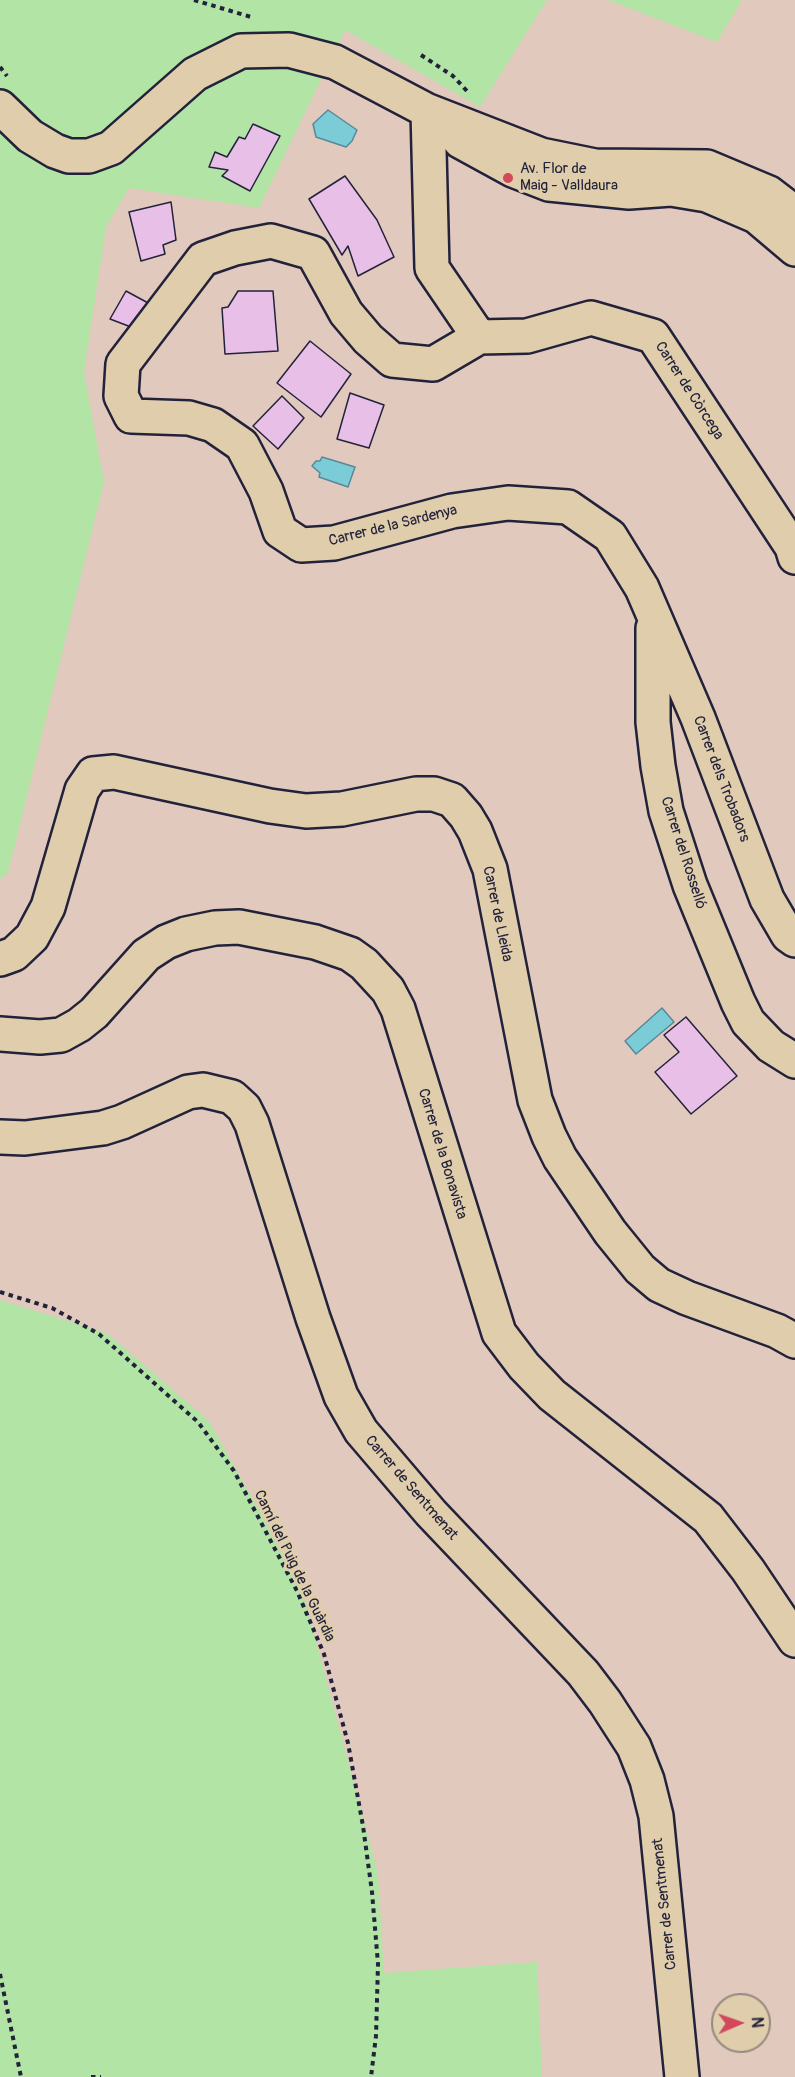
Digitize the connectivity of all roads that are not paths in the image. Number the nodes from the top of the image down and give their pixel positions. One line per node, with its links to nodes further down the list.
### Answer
1 (0, 107): 2 (street)
2 (428, 111): 3 (street); 4 (street); 5 (street)
3 (795, 213)
4 (795, 249)
5 (478, 337): 6 (street, Carrer de Còrcega); 7 (street, Carrer de la Sardenya)
6 (795, 557)
7 (653, 614): 8 (street, Carrer dels Trobadors); 11 (street, Carrer del Rosselló)
8 (795, 939)
9 (0, 959): 13 (street, Carrer de Lleida)
10 (0, 1034): 14 (street, Carrer de la Bonavista)
11 (795, 1061)
12 (0, 1137): 15 (street, Carrer de Sentmenat)
13 (795, 1341)
14 (795, 1640)
15 (682, 2077)

